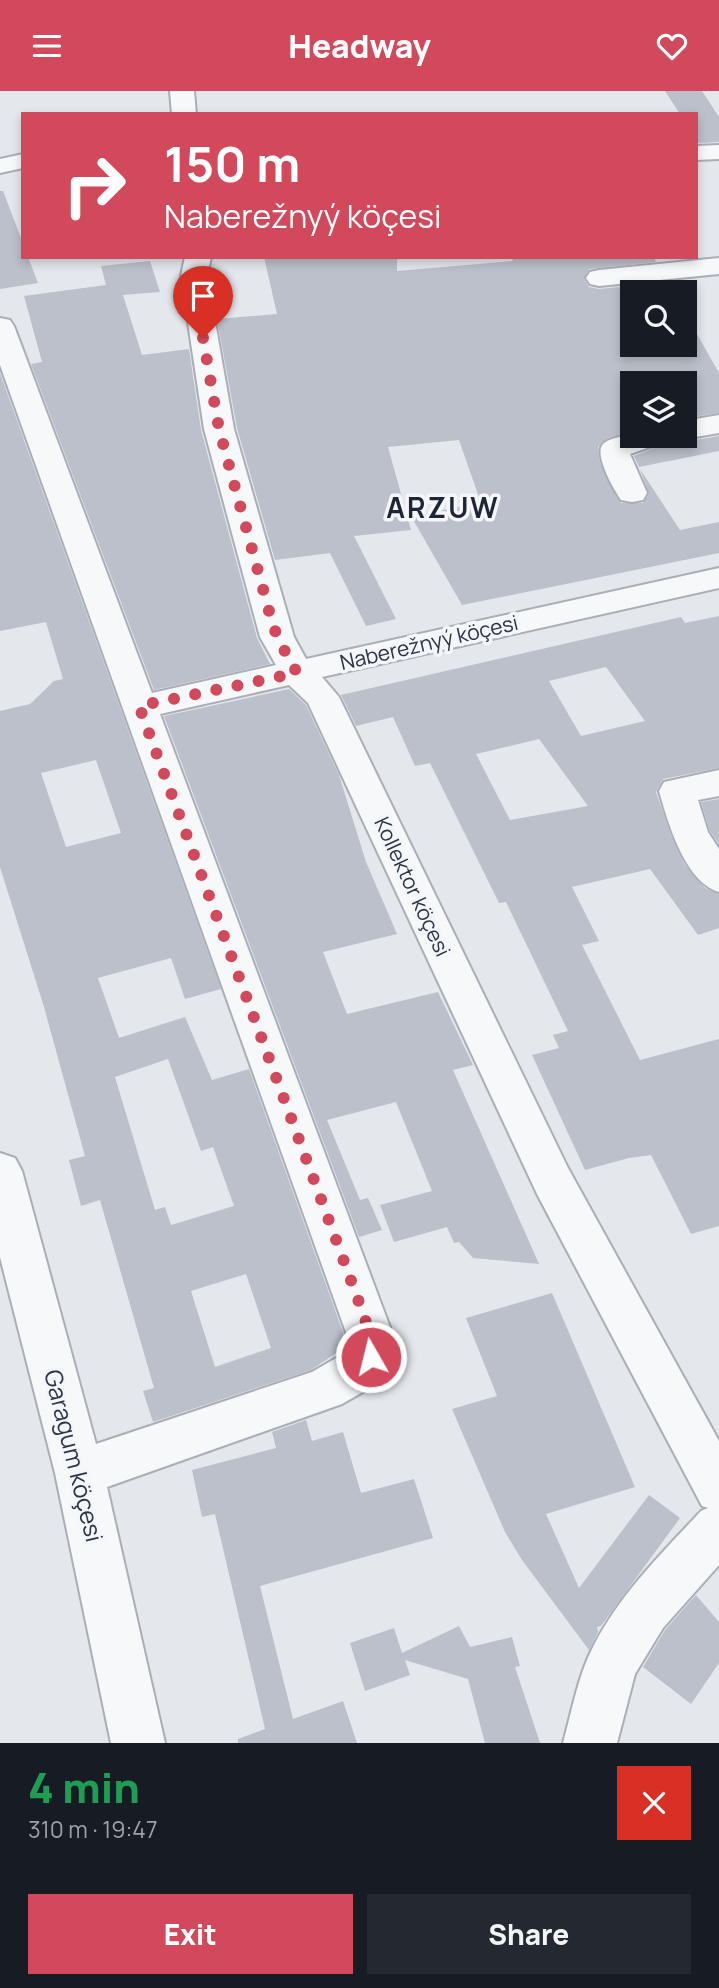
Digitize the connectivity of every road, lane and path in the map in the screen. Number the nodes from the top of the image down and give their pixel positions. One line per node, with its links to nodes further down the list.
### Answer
1 (182, 91): 2 (street)
2 (184, 112)
3 (719, 152): 4 (street)
4 (698, 153)
5 (21, 161): 6 (street)
6 (0, 166)
7 (198, 259): 16 (street, Kollektor köçesi)
8 (719, 266): 9 (street)
9 (599, 278)
10 (0, 326): 17 (street)
11 (719, 423): 12 (street)
12 (697, 427)
13 (620, 447): 14 (street)
14 (632, 493)
15 (719, 578): 16 (street, Naberežnyý köçesi)
16 (297, 673): 17 (street, Naberežnyý köçesi); 22 (street, Kollektor köçesi)
17 (139, 706): 21 (street)
18 (719, 783): 19 (street)
19 (719, 878)
20 (0, 1171): 21 (street, Garagum köçesi)
21 (79, 1473): 24 (street, Garagum köçesi)
22 (719, 1489)
23 (719, 1528): 25 (street)
24 (138, 1743)
25 (590, 1743)

